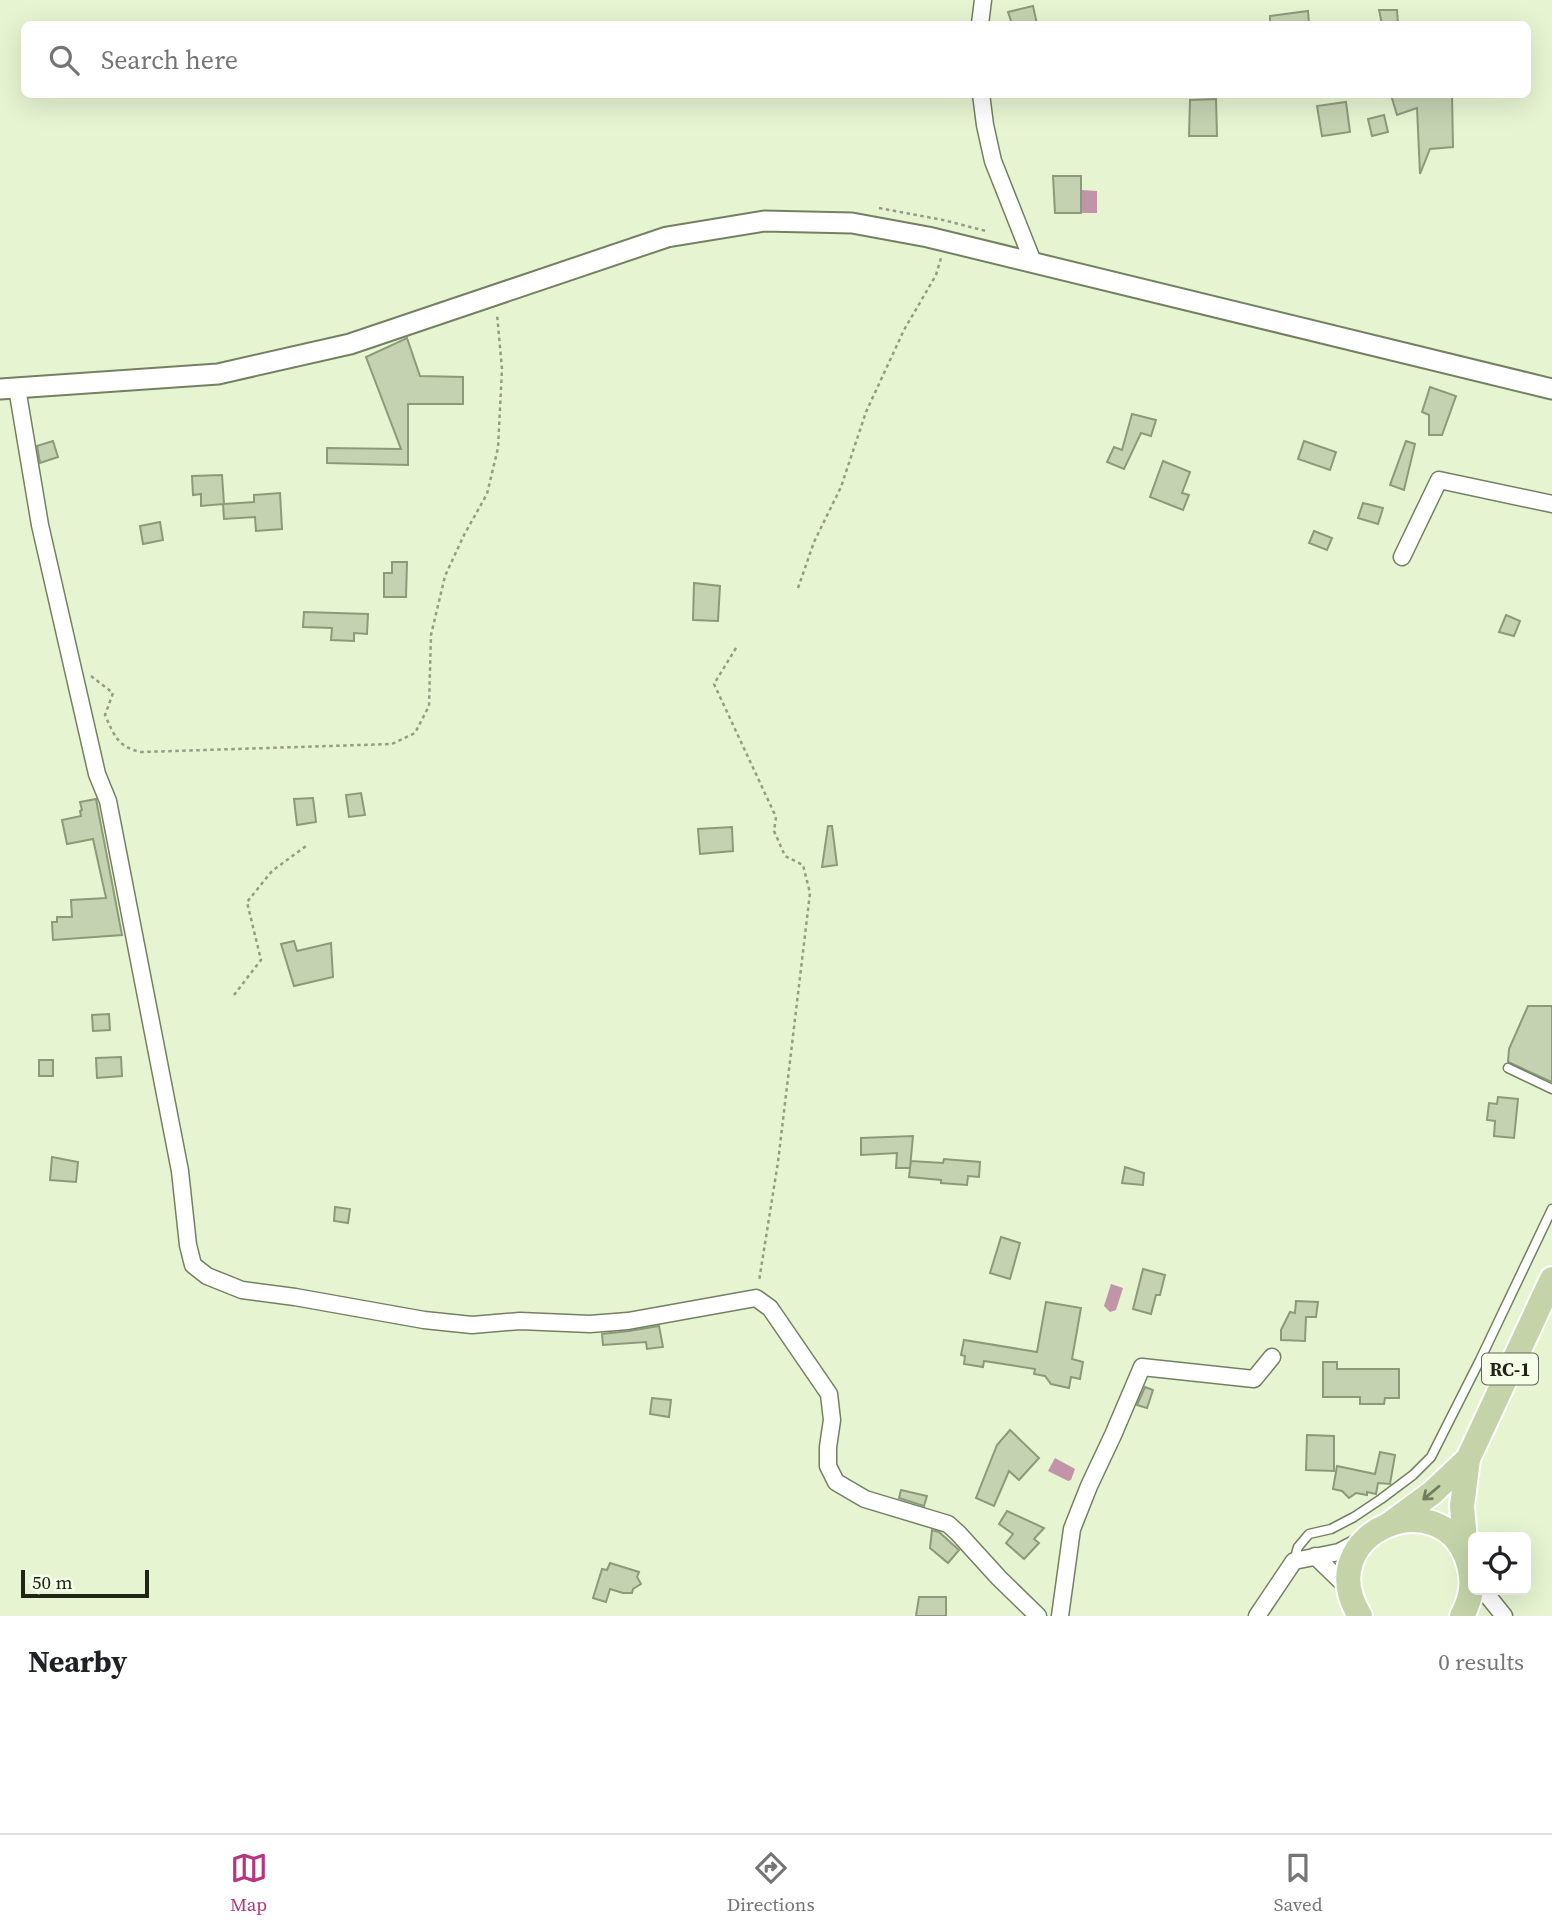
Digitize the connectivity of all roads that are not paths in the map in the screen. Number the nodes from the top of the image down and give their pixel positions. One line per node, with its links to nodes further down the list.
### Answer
1 (983, 0): 2 (street)
2 (981, 21)
3 (982, 98): 4 (street)
4 (1033, 262): 5 (street); 6 (street)
5 (9, 388): 24 (street)
6 (1552, 389)
7 (1552, 504): 8 (street)
8 (1402, 557)
9 (1508, 1068): 10 (lane)
10 (1552, 1089)
11 (1552, 1209): 20 (lane)
12 (1552, 1279): 14 (main road, RC-1)
13 (1272, 1357): 25 (street)
14 (1468, 1458): 15 (main road, RC-1, one-way to 15); 17 (main road, RC-1)
15 (1391, 1523): 16 (main road, RC-1); 17 (main road, RC-1)
16 (1367, 1538): 18 (street); 21 (main road, RC-1)
17 (1466, 1553): 19 (main road, RC-1)
18 (1314, 1556): 20 (street); 21 (street)
19 (1468, 1560)
20 (1294, 1561): 26 (street)
21 (1349, 1588): 27 (main road)
22 (1471, 1595): 28 (main road, RC-1)
23 (1487, 1595): 29 (street)
24 (1038, 1616)
25 (1060, 1616)
26 (1256, 1616)
27 (1360, 1616)
28 (1462, 1616)
29 (1504, 1616)

